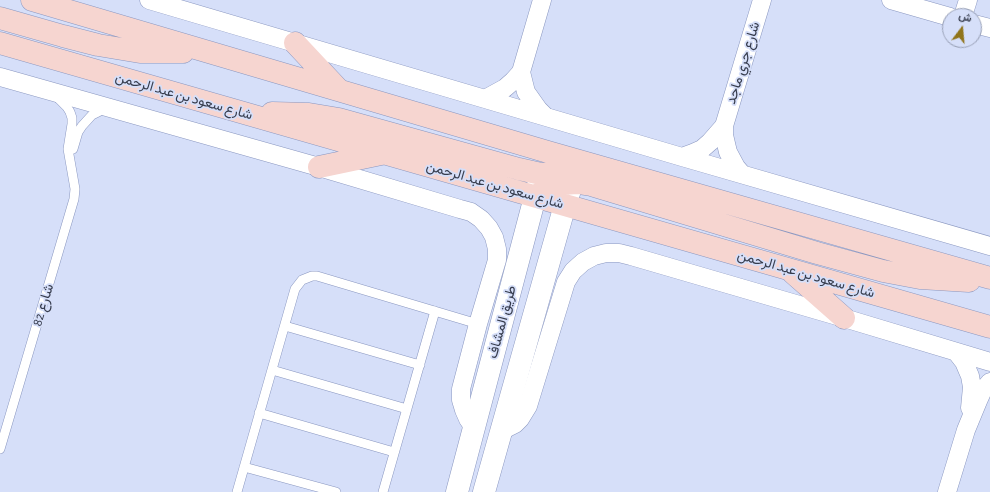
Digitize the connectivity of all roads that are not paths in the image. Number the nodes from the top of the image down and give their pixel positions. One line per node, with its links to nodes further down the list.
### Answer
1 (35, 0): 10 (main road)
2 (149, 0): 9 (street)
3 (542, 0): 11 (street)
4 (762, 0): 19 (street, شارع جري ماجد)
5 (891, 0): 6 (street)
6 (942, 15)
7 (0, 18): 10 (main road)
8 (0, 43): 17 (main road, شارع سعود بن عبد الرحمن)
9 (295, 43): 13 (main road); 15 (street)
10 (211, 52): 13 (main road)
11 (521, 72): 15 (street); 18 (street)
12 (0, 77): 14 (street)
13 (340, 91): 20 (main road)
14 (52, 92): 16 (street); 23 (lane, شارع 82)
15 (485, 98): 18 (street)
16 (106, 108): 23 (lane, شارع 82); 25 (street)
17 (247, 114): 21 (main road, شارع سعود بن عبد الرحمن); 26 (main road)
18 (545, 116): 22 (street)
19 (724, 126): 22 (street, شارع جري ماجد); 27 (street, شارع جري ماجد)
20 (548, 152): 24 (main road); 26 (street, طريق المشاف)
21 (384, 153): 25 (main road); 29 (main road, شارع سعود بن عبد الرحمن)
22 (682, 157): 27 (street)
23 (69, 159): 50 (lane, شارع 82)
24 (579, 161): 26 (main road); 28 (street, طريق المشاف); 33 (main road)
25 (320, 167): 37 (street)
26 (541, 174): 29 (street, طريق المشاف)
27 (742, 174): 31 (street)
28 (572, 183): 29 (main road); 30 (street, طريق المشاف); 34 (main road)
29 (535, 196): 30 (main road, شارع سعود بن عبد الرحمن); 47 (street, طريق المشاف)
30 (565, 205): 32 (main road, شارع سعود بن عبد الرحمن); 49 (street, طريق المشاف)
31 (990, 246)
32 (789, 270): 36 (main road); 39 (main road, شارع سعود بن عبد الرحمن)
33 (990, 278)
34 (990, 282)
35 (435, 311): 37 (lane); 38 (lane); 42 (lane)
36 (844, 318): 40 (street); 49 (street)
37 (478, 324): 47 (street)
38 (284, 326): 42 (lane); 43 (lane)
39 (990, 327)
40 (957, 352): 41 (street); 48 (street)
41 (990, 362)
42 (420, 365): 45 (lane)
43 (272, 370): 45 (lane); 46 (lane)
44 (990, 382): 48 (street)
45 (407, 409): 51 (lane)
46 (259, 413): 51 (lane); 52 (lane)
47 (474, 428): 56 (street, طريق المشاف)
48 (966, 430): 58 (street)
49 (501, 431): 57 (street, طريق المشاف)
50 (0, 449)
51 (394, 452): 55 (lane)
52 (244, 466): 53 (lane); 54 (lane)
53 (237, 492)
54 (336, 492)
55 (383, 492)
56 (457, 492)
57 (484, 492)
58 (948, 492)

